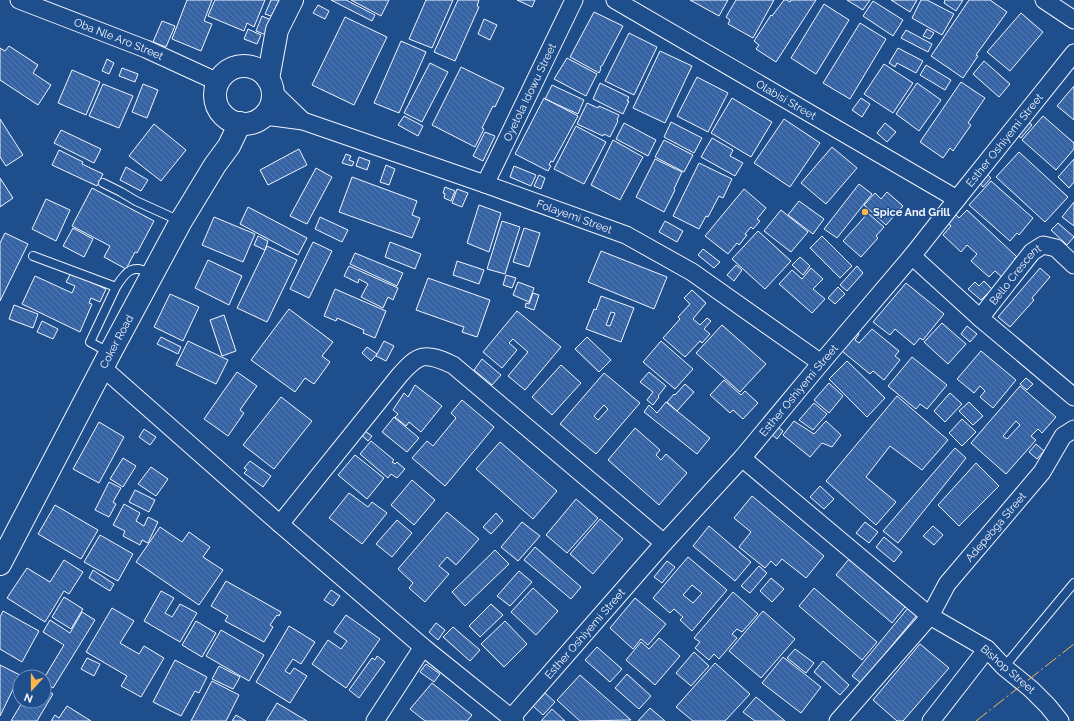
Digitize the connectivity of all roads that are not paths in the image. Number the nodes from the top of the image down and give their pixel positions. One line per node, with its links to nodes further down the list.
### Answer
1 (19, 0): 10 (street, Oba Nle Aro Street)
2 (292, 0): 7 (main road)
3 (574, 0): 16 (street, Oyetola Idowu Street)
4 (615, 0): 17 (street, Olabisi Street)
5 (1044, 0): 6 (street)
6 (1074, 20)
7 (277, 30): 9 (main road); 11 (main road)
8 (1074, 53): 17 (street, Esther Oshiyemi Street)
9 (245, 67): 10 (main road); 11 (main road)
10 (218, 82): 13 (main road)
11 (271, 85): 12 (main road); 14 (street)
12 (261, 117): 13 (main road); 14 (street)
13 (232, 120): 18 (main road, Coker Road)
14 (303, 121): 16 (street, Folayemi Street)
15 (103, 184): 18 (lane)
16 (485, 184): 26 (street, Folayemi Street)
17 (957, 199): 20 (street, Esther Oshiyemi Street)
18 (181, 221): 22 (main road, Coker Road)
19 (34, 256): 23 (lane)
20 (912, 256): 24 (street); 26 (street, Esther Oshiyemi Street)
21 (1074, 265): 24 (street, Bello Crescent)
22 (152, 274): 23 (lane); 25 (main road, Coker Road)
23 (116, 287): 25 (lane)
24 (980, 318): 27 (street)
25 (106, 360): 30 (street); 32 (main road, Coker Road)
26 (821, 363): 29 (street, Esther Oshiyemi Street)
27 (1074, 397)
28 (1074, 429): 34 (street, Adepebga Street)
29 (742, 458): 31 (street, Esther Oshiyemi Street); 34 (street, Bishop Street)
30 (280, 524): 31 (street); 35 (street)
31 (664, 543): 38 (street, Esther Oshiyemi Street)
32 (0, 564)
33 (1074, 583): 37 (lane)
34 (937, 620): 36 (street, Bishop Street); 40 (street, Adepebga Street)
35 (423, 647): 38 (street); 39 (street)
36 (987, 649): 37 (street, Bishop Street); 41 (street)
37 (1004, 667): 42 (street, Bishop Street)
38 (513, 720)
39 (375, 721)
40 (838, 721)
41 (931, 721)
42 (1060, 721)

